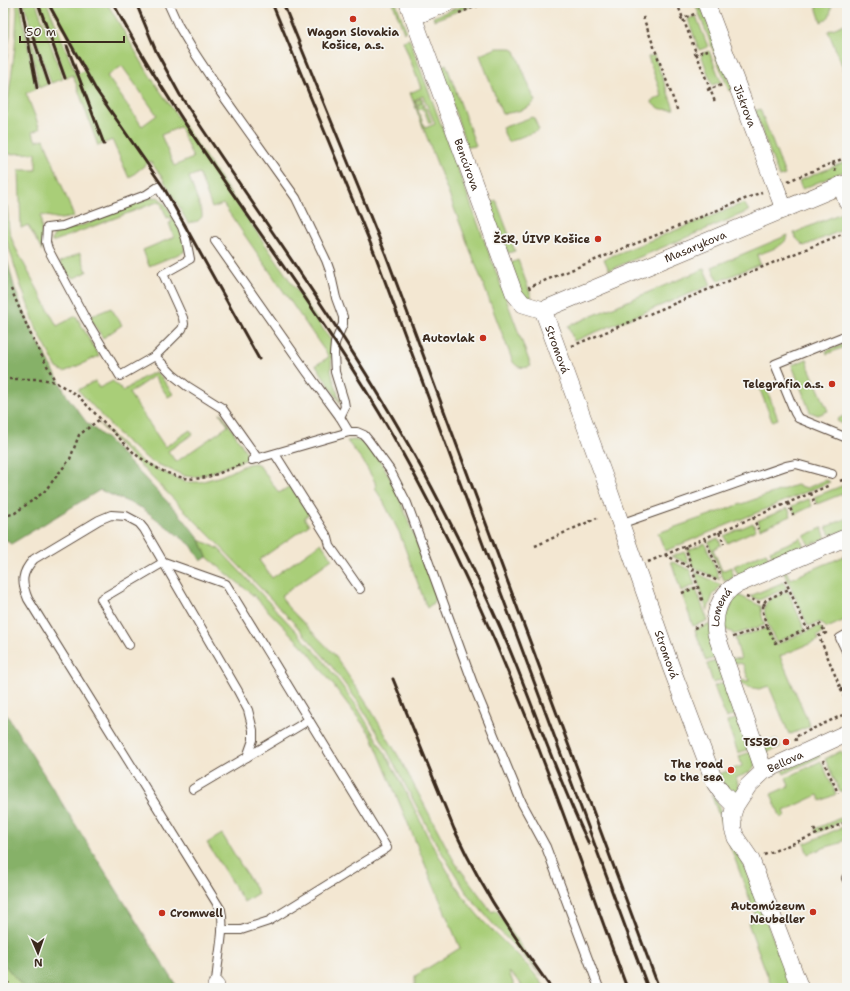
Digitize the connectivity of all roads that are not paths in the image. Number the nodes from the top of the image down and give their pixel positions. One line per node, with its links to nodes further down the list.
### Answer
1 (168, 3): 12 (lane)
2 (453, 8): 4 (street)
3 (702, 8): 7 (street, Jiskrova)
4 (410, 10): 9 (street, Bencúrova)
5 (844, 184): 6 (street); 7 (street, Masarykova)
6 (847, 202)
7 (784, 209): 9 (street, Masarykova)
8 (215, 241): 12 (lane)
9 (540, 310): 17 (street, Stromová)
10 (847, 335): 14 (lane)
11 (155, 356): 11 (lane); 15 (lane)
12 (340, 417): 13 (lane)
13 (349, 432): 15 (lane); 32 (lane)
14 (847, 438)
15 (275, 454): 20 (lane)
16 (832, 474): 17 (lane)
17 (620, 524): 29 (street, Stromová)
18 (847, 537): 27 (street, Lomená)
19 (164, 562): 22 (lane); 24 (lane); 26 (lane); 30 (lane)
20 (360, 589)
21 (847, 634): 23 (lane)
22 (129, 645)
23 (847, 653)
24 (309, 720): 26 (lane); 30 (lane)
25 (845, 741): 27 (street, Bellova)
26 (247, 757): 28 (lane)
27 (764, 771): 29 (street, Bellova)
28 (192, 789)
29 (736, 806): 33 (street)
30 (222, 930): 31 (lane)
31 (216, 987)
32 (599, 988)
33 (800, 988)

